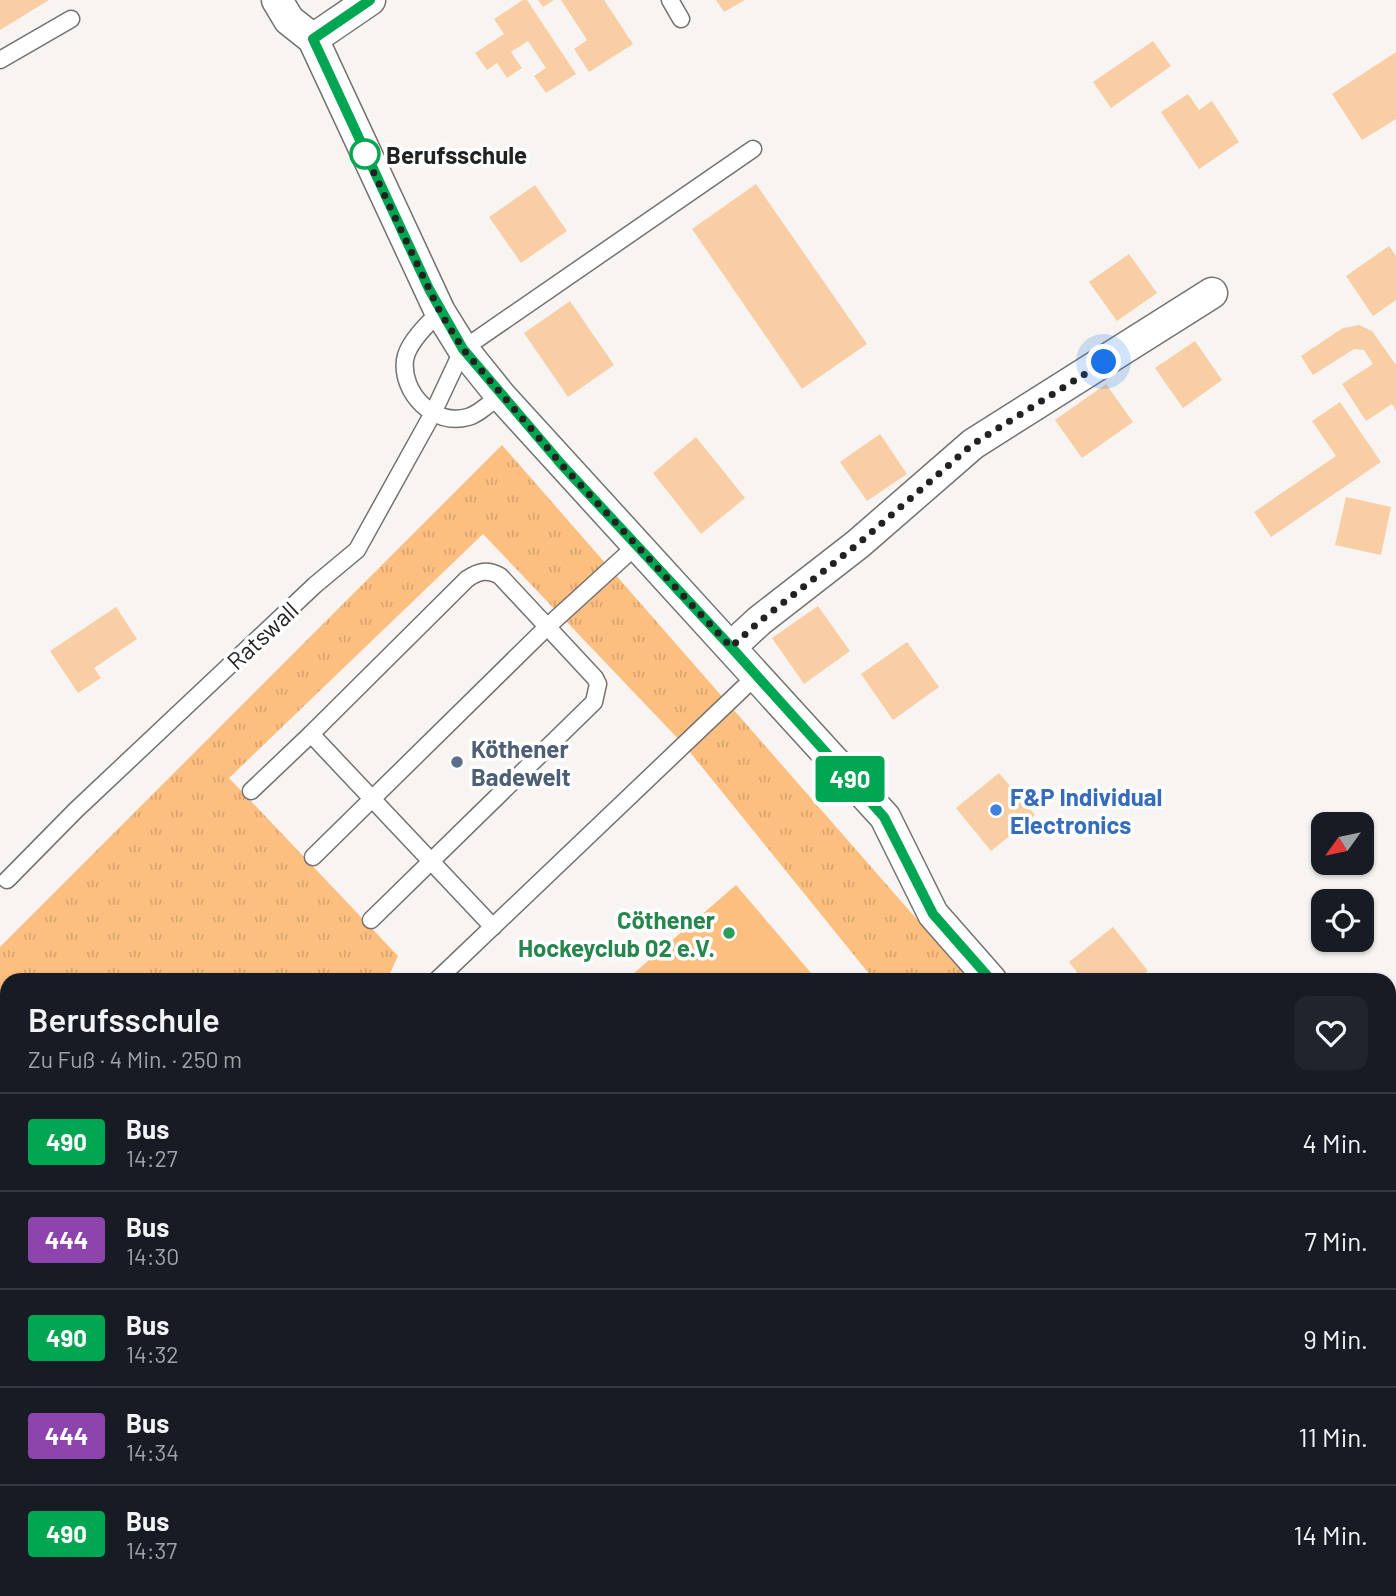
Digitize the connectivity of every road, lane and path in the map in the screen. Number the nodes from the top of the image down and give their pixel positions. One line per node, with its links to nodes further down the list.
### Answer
1 (277, 0): 6 (street)
2 (370, 0): 6 (street)
3 (670, 0): 5 (lane)
4 (71, 19): 7 (lane)
5 (681, 19)
6 (313, 39): 10 (street)
7 (0, 60)
8 (753, 149): 11 (lane)
9 (1212, 293): 16 (street)
10 (440, 312): 11 (street); 13 (lane)
11 (463, 349): 12 (street); 13 (lane, Ratswall)
12 (500, 395): 13 (lane); 14 (street)
13 (433, 413): 23 (lane, Ratswall)
14 (637, 545): 15 (lane); 16 (street)
15 (547, 627): 18 (lane); 20 (lane); 22 (lane)
16 (731, 647): 17 (street)
17 (757, 675): 25 (lane); 27 (street)
18 (310, 734): 19 (lane); 20 (lane)
19 (251, 791)
20 (372, 799): 21 (lane); 22 (lane)
21 (313, 856)
22 (430, 861): 24 (lane); 25 (lane)
23 (7, 880)
24 (371, 920)
25 (493, 927): 26 (lane)
26 (444, 973)
27 (985, 973)

